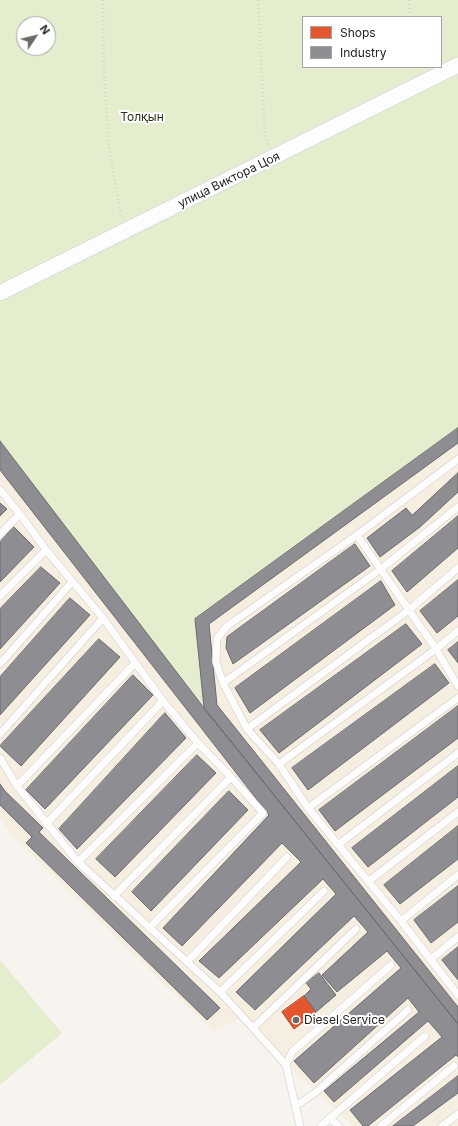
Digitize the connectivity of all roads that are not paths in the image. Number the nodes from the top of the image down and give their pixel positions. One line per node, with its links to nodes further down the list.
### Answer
1 (458, 65): 2 (street, улица Виктора Цоя)
2 (0, 294)
3 (458, 459): 8 (lane)
4 (0, 490): 6 (lane)
5 (458, 507): 11 (lane)
6 (20, 514): 7 (lane); 9 (lane)
7 (0, 534)
8 (357, 535): 11 (lane); 20 (lane)
9 (46, 550): 12 (lane); 13 (lane)
10 (458, 568): 14 (lane)
11 (381, 569): 14 (lane); 20 (lane)
12 (72, 582): 15 (lane); 19 (lane)
13 (0, 596)
14 (409, 610): 17 (lane); 24 (lane)
15 (103, 618): 18 (lane); 25 (lane)
16 (458, 631): 17 (lane)
17 (436, 649): 21 (lane); 29 (lane)
18 (135, 662): 23 (lane); 31 (lane)
19 (0, 664)
20 (223, 683): 24 (lane)
21 (458, 686)
22 (458, 698): 32 (lane)
23 (163, 701): 26 (lane); 34 (lane)
24 (247, 729): 29 (lane)
25 (0, 734)
26 (198, 743): 30 (lane); 37 (lane)
27 (458, 754): 35 (lane)
28 (0, 758): 31 (lane)
29 (278, 764): 32 (lane)
30 (231, 777): 41 (lane); 43 (lane)
31 (17, 786): 34 (lane)
32 (308, 808): 35 (lane)
33 (458, 812): 39 (lane)
34 (46, 824): 37 (lane)
35 (338, 844): 39 (lane)
36 (287, 858): 47 (lane)
37 (78, 862): 41 (lane)
38 (458, 875): 42 (lane)
39 (369, 881): 42 (lane)
40 (324, 891): 49 (lane)
41 (114, 896): 43 (lane)
42 (401, 920): 46 (lane)
43 (149, 928): 47 (lane)
44 (356, 929): 52 (lane)
45 (458, 937): 46 (lane)
46 (431, 959): 50 (lane)
47 (187, 962): 49 (lane)
48 (391, 965): 54 (lane)
49 (220, 992): 52 (lane)
50 (458, 995)
51 (408, 1010): 56 (lane)
52 (253, 1028): 54 (lane)
53 (426, 1036): 58 (lane)
54 (286, 1065): 56 (lane)
55 (454, 1066): 62 (lane)
56 (296, 1106): 59 (lane)
57 (458, 1114): 63 (lane)
58 (328, 1118): 60 (lane); 61 (lane)
59 (300, 1126)
60 (321, 1126)
61 (339, 1126)
62 (381, 1126)
63 (442, 1126)

